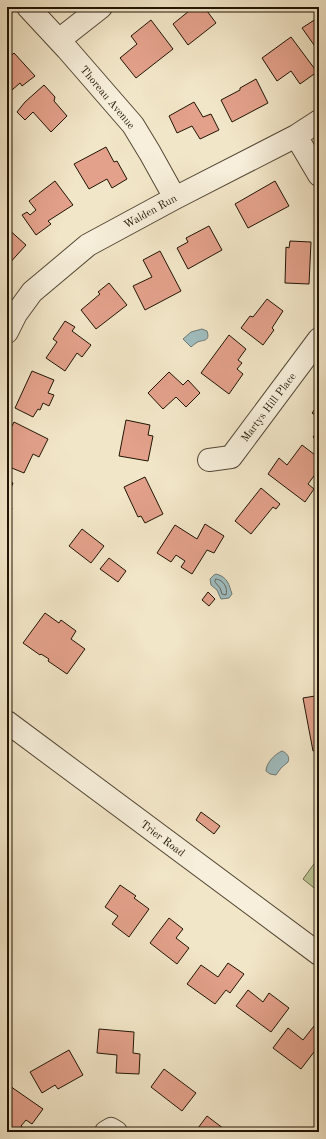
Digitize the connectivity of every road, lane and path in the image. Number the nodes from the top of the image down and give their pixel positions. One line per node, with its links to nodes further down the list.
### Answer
1 (28, 7): 3 (street, Thoreau Avenue)
2 (101, 7): 3 (street)
3 (59, 40): 7 (street, Thoreau Avenue)
4 (319, 121): 5 (street, Walden Run)
5 (296, 136): 6 (street); 7 (street, Walden Run)
6 (319, 175)
7 (175, 198): 8 (street, Walden Run)
8 (7, 332)
9 (319, 339): 10 (street, Martys Hill Place)
10 (209, 460)
11 (7, 723): 12 (street, Trier Road)
12 (319, 954)

